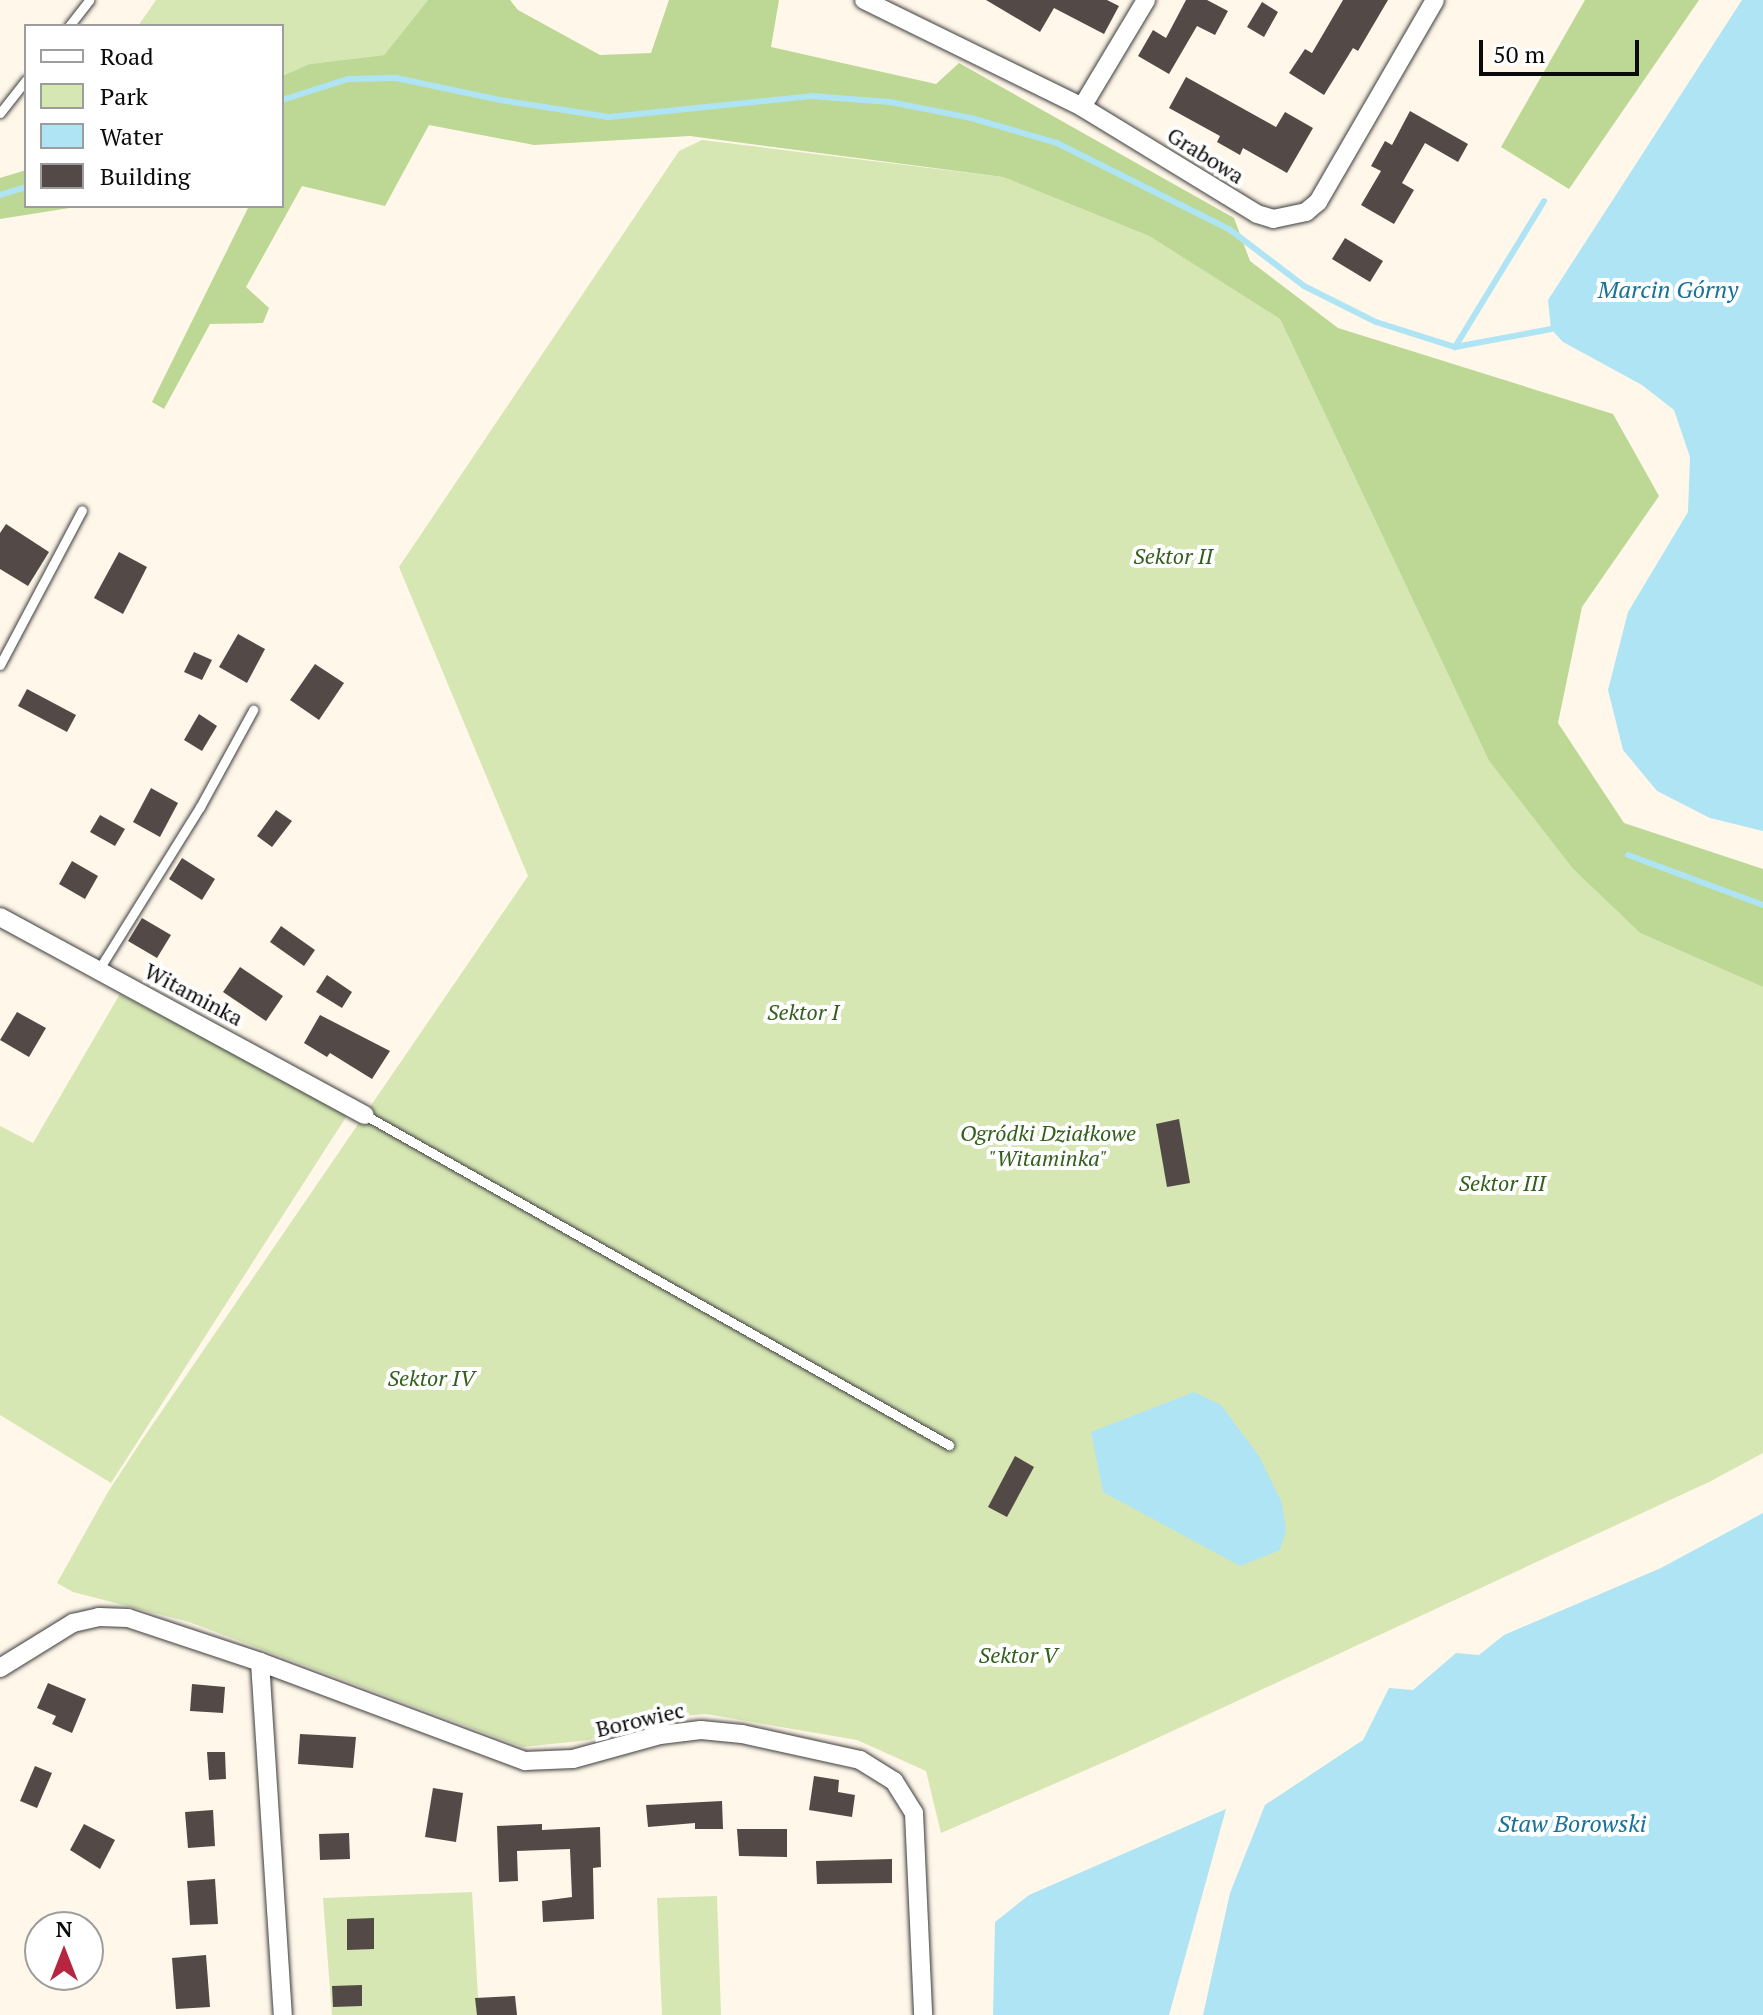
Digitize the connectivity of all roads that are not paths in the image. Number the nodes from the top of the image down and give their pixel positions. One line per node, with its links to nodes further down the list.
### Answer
1 (89, 0): 5 (lane)
2 (1146, 0): 7 (street)
3 (1435, 0): 7 (street, Grabowa)
4 (872, 2): 7 (street, Grabowa)
5 (71, 24)
6 (24, 83): 8 (lane)
7 (1082, 107)
8 (0, 113)
9 (82, 510): 10 (lane)
10 (0, 665)
11 (253, 710): 13 (lane)
12 (0, 917): 13 (street, Witaminka)
13 (99, 969): 14 (street, Witaminka)
14 (365, 1115): 15 (lane)
15 (949, 1445)
16 (260, 1662): 17 (street, Borowiec); 18 (street); 19 (street, Borowiec)
17 (0, 1668)
18 (283, 2015)
19 (923, 2015)

